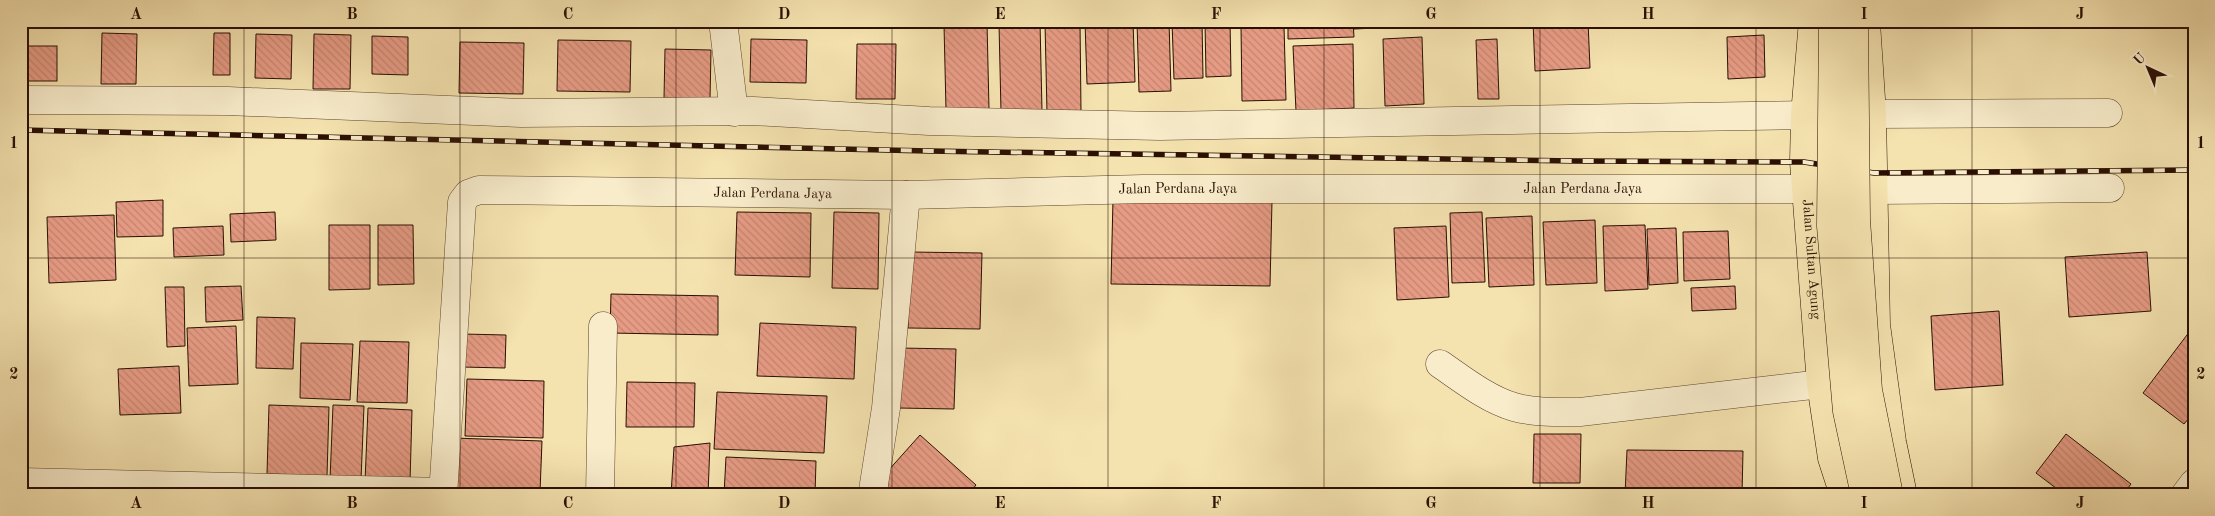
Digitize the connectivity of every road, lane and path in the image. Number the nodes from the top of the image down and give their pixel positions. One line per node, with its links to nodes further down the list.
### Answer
1 (723, 21): 7 (street)
2 (1813, 21): 10 (main road, Jalan Sultan Agung)
3 (1834, 21): 26 (main road, bridge)
4 (1854, 21): 27 (main road, bridge)
5 (1866, 21): 9 (main road)
6 (21, 100): 7 (street)
7 (734, 112): 10 (street)
8 (2108, 112): 9 (street)
9 (1872, 114): 10 (street); 13 (main road)
10 (1805, 115): 12 (main road, Jalan Sultan Agung)
11 (2110, 188): 13 (street, Jalan Perdana Jaya)
12 (1807, 189): 13 (street, Jalan Perdana Jaya); 14 (street, Jalan Perdana Jaya); 17 (main road, Jalan Sultan Agung)
13 (1875, 190): 15 (main road)
14 (906, 195): 22 (street, Jalan Perdana Jaya); 24 (street)
15 (1876, 325): 17 (main road); 28 (main road)
16 (603, 326): 23 (street)
17 (1817, 327): 19 (main road, Jalan Sultan Agung)
18 (1440, 364): 19 (street)
19 (1821, 384): 25 (main road, Jalan Sultan Agung)
20 (21, 482): 22 (street)
21 (2194, 483): 29 (street)
22 (443, 493)
23 (600, 495)
24 (874, 495)
25 (1844, 495)
26 (1865, 495)
27 (1889, 495)
28 (1903, 495)
29 (2185, 495)

